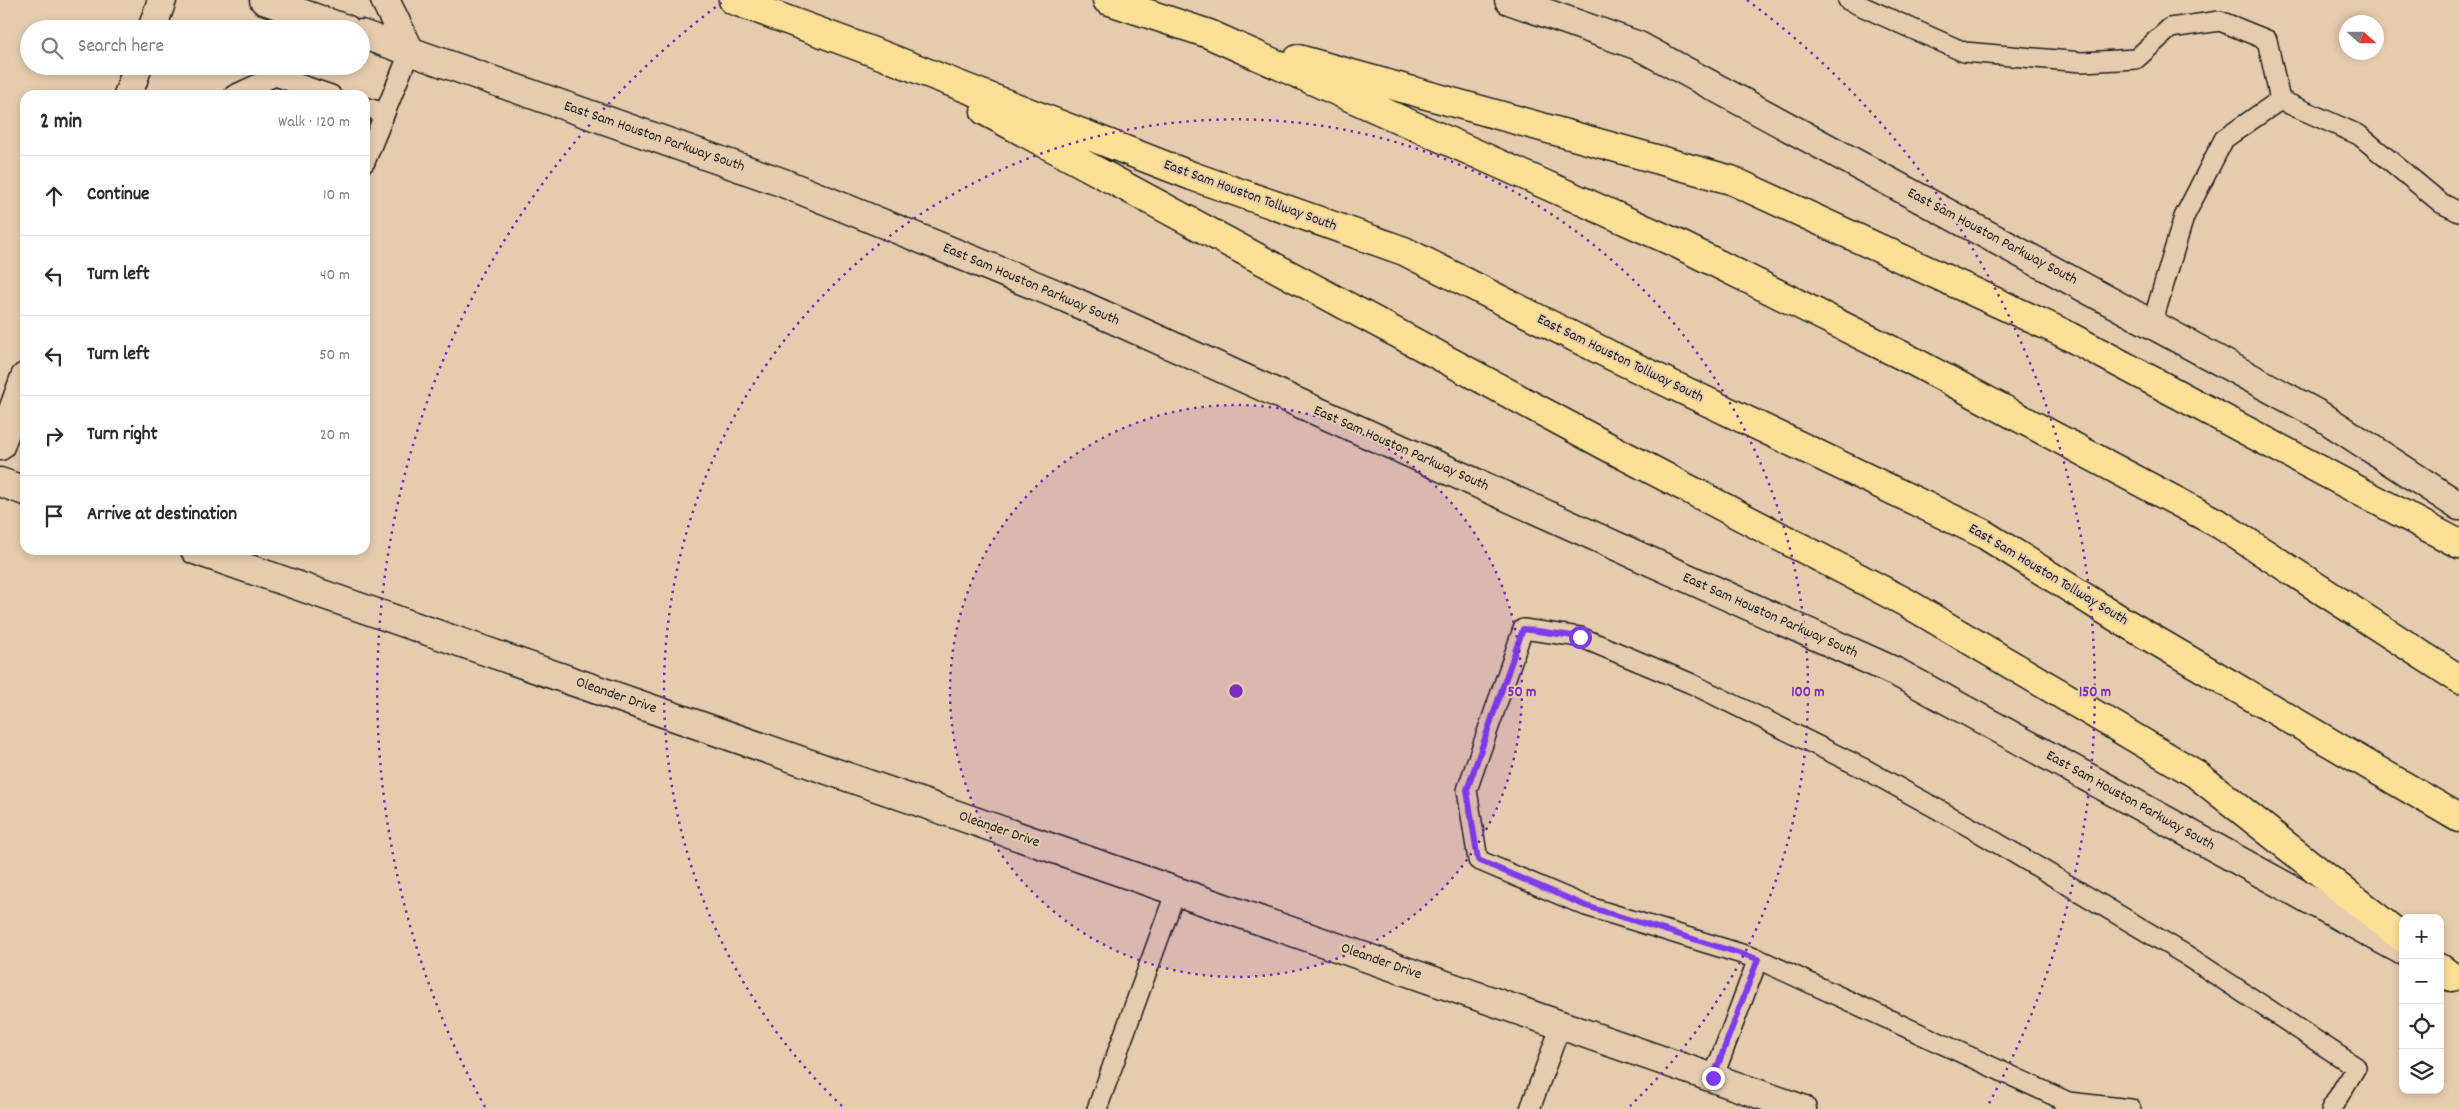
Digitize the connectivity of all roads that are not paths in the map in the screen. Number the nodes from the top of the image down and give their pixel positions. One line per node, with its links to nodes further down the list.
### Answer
1 (162, 0): 8 (main road)
2 (264, 0): 9 (main road)
3 (384, 0): 12 (main road)
4 (733, 0): 13 (highway, East Sam Houston Tollway South)
5 (1107, 0): 10 (highway)
6 (1509, 0): 25 (main road, East Sam Houston Parkway South)
7 (1848, 0): 20 (lane)
8 (155, 20)
9 (294, 20)
10 (1210, 34): 31 (highway); 33 (highway)
11 (370, 37): 12 (main road, East Sam Houston Parkway South)
12 (410, 51): 22 (lane); 37 (main road, East Sam Houston Parkway South)
13 (878, 54): 34 (highway, East Sam Houston Tollway South); 36 (highway)
14 (135, 75): 17 (main road)
15 (270, 75): 18 (lane)
16 (286, 75): 19 (lane)
17 (130, 90)
18 (243, 90)
19 (320, 90)
20 (2280, 100): 24 (lane); 25 (lane)
21 (370, 108): 22 (lane)
22 (385, 113): 23 (lane)
23 (370, 150)
24 (2459, 212)
25 (2152, 324): 30 (main road, East Sam Houston Parkway South)
26 (20, 391): 27 (main road)
27 (0, 446)
28 (0, 482): 29 (main road)
29 (20, 489)
30 (2459, 506)
31 (2459, 544)
32 (209, 555): 35 (main road, Oleander Drive)
33 (2459, 679)
34 (2459, 818)
35 (1176, 891): 39 (main road, Oleander Drive); 42 (lane)
36 (2399, 935)
37 (2399, 948)
38 (1758, 959): 40 (lane); 41 (lane); 46 (lane)
39 (1561, 1025): 40 (main road, Oleander Drive); 43 (lane)
40 (1713, 1078): 44 (main road, Oleander Drive)
41 (2066, 1106): 45 (lane)
42 (1097, 1109)
43 (1530, 1109)
44 (1802, 1109)
45 (2132, 1109)
46 (2331, 1109)

